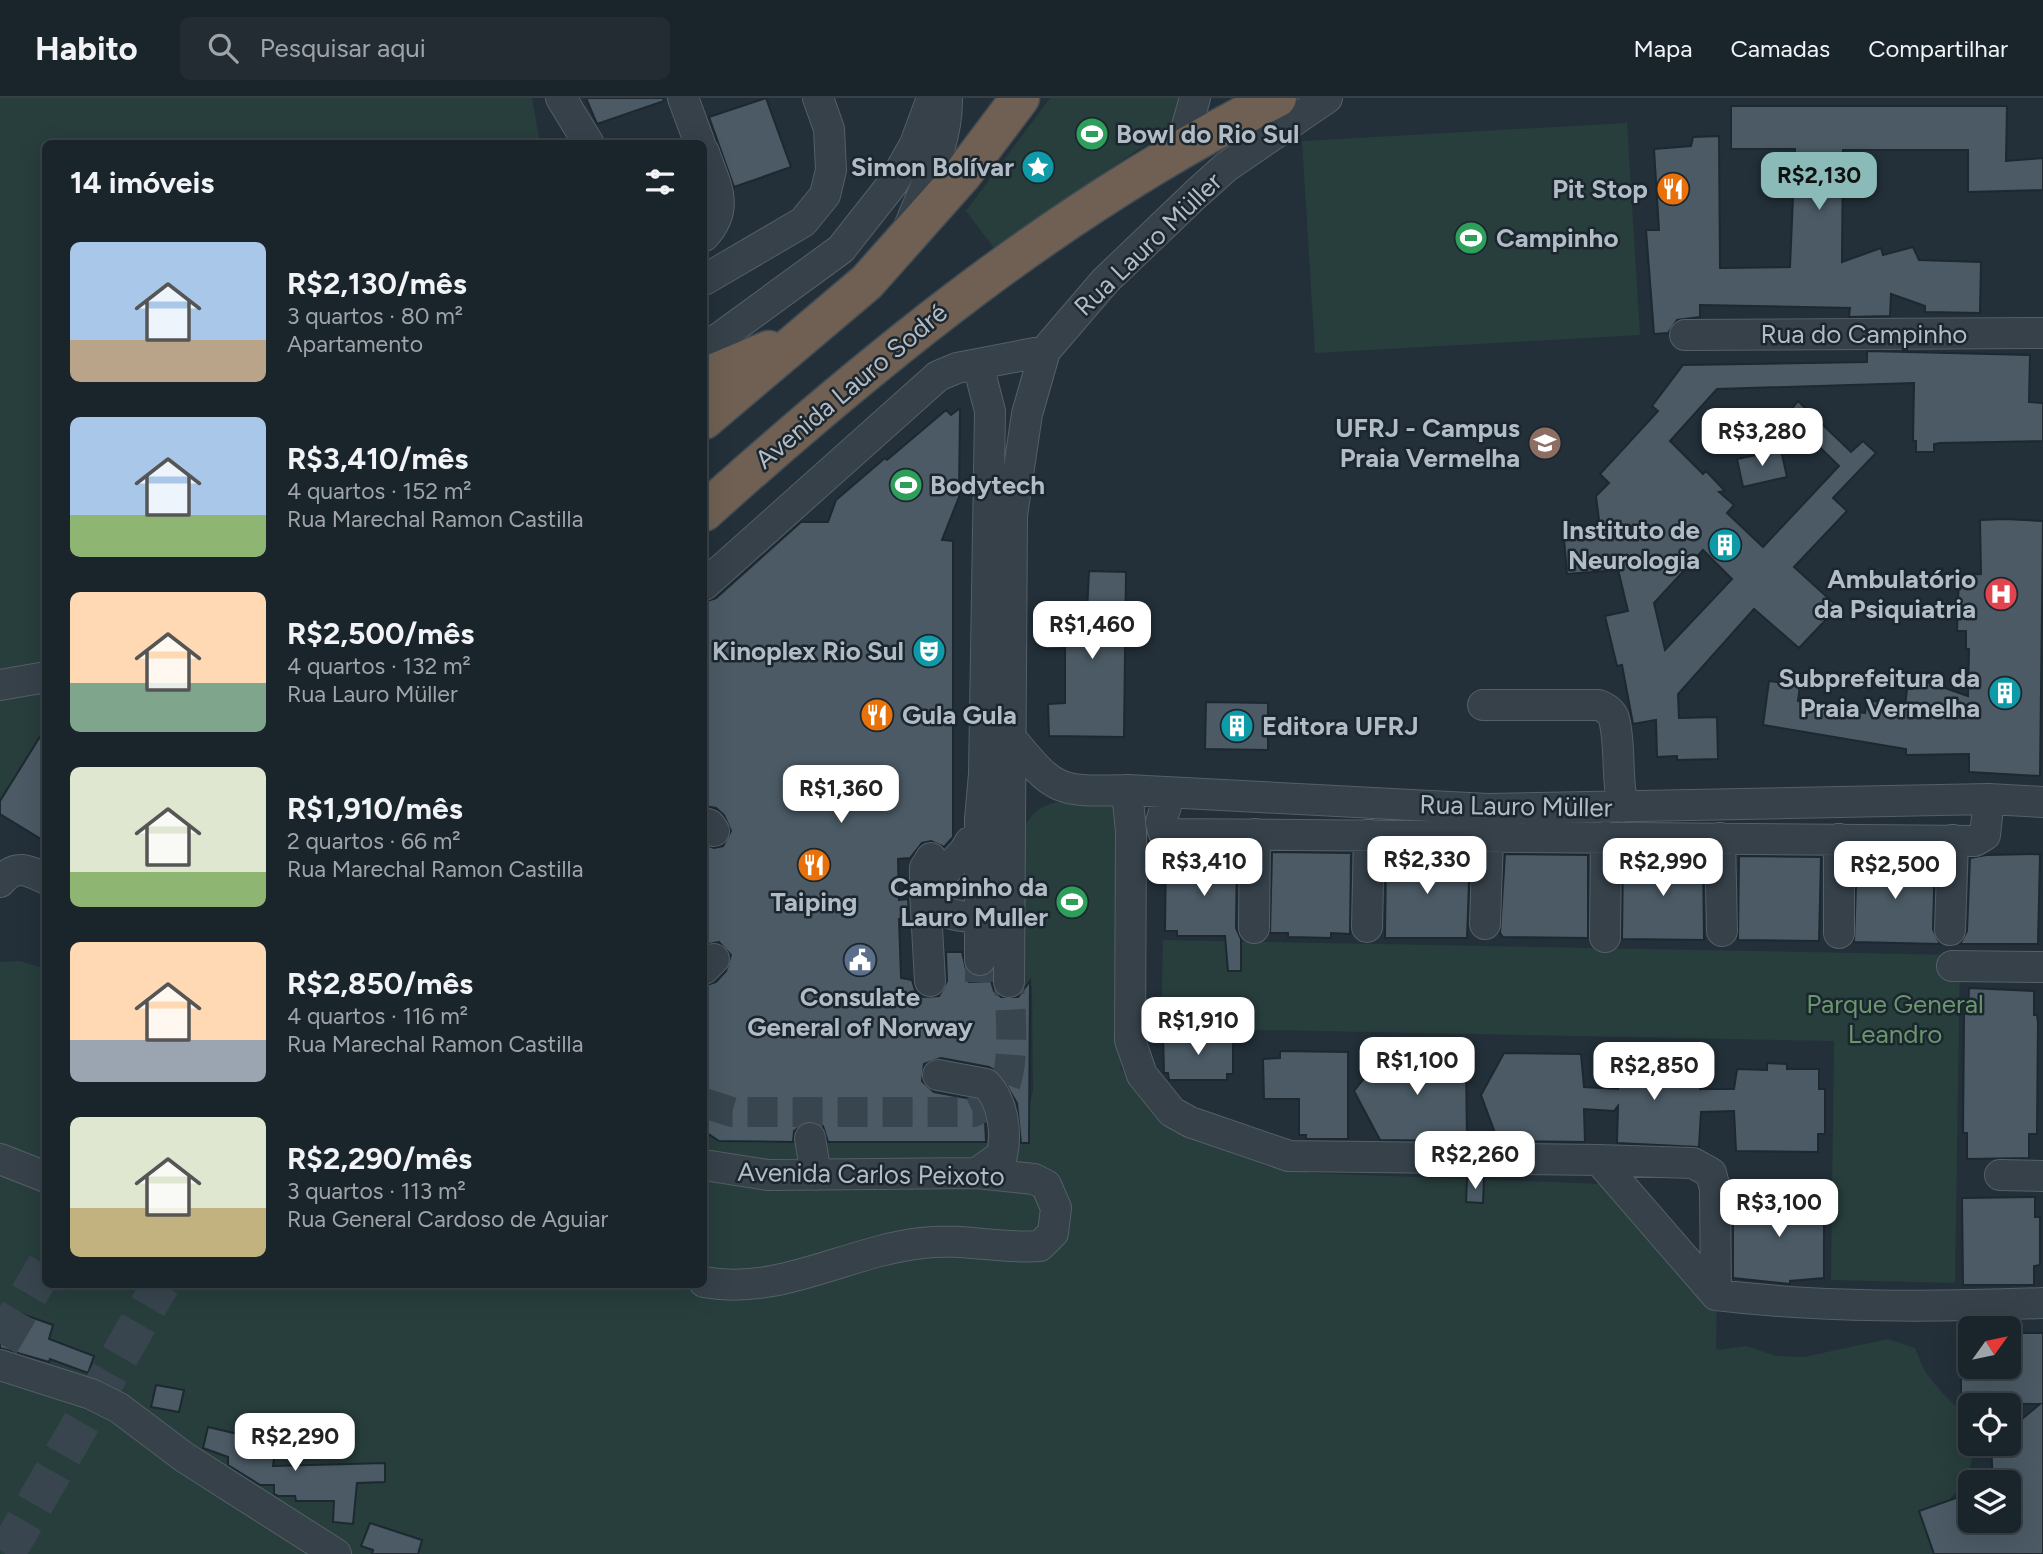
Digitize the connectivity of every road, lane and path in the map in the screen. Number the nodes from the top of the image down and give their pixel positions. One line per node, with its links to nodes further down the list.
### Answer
1 (561, 98): 10 (street)
2 (683, 98): 11 (street)
3 (818, 98): 16 (street)
4 (932, 98): 20 (street)
5 (947, 98): 15 (street)
6 (1020, 98): 15 (highway)
7 (1195, 98): 12 (street)
8 (1277, 98): 12 (highway, Avenida Lauro Sodré)
9 (1327, 98): 21 (street, Rua Lauro Müller)
10 (587, 140)
11 (699, 140)
12 (1181, 147): 27 (highway, Avenida Lauro Sodré)
13 (707, 162): 14 (street)
14 (707, 233)
15 (905, 237): 17 (highway)
16 (707, 278)
17 (816, 329): 23 (highway); 26 (highway)
18 (2043, 333): 19 (street, Rua do Campinho)
19 (1685, 335)
20 (707, 347)
21 (1045, 351): 22 (street); 25 (street, Rua Lauro Müller)
22 (978, 365): 24 (street, Rua Lauro Müller); 29 (street)
23 (707, 376)
24 (990, 411): 25 (street); 28 (street, Rua Lauro Müller)
25 (1027, 414): 28 (street, Rua Lauro Müller)
26 (707, 418)
27 (707, 509)
28 (1000, 547): 33 (street, Rua Lauro Müller); 34 (street, Rua Lauro Müller)
29 (707, 582)
30 (42, 678): 31 (street)
31 (0, 685)
32 (1483, 705): 39 (street)
33 (1010, 738): 34 (street, Rua Lauro Müller); 35 (street, Rua Lauro Müller)
34 (997, 774): 47 (street, Rua Lauro Müller); 64 (street, Rua Lauro Müller)
35 (1127, 790): 36 (street, Rua Lauro Müller); 68 (street)
36 (1170, 793): 39 (street, Rua Lauro Müller); 40 (street)
37 (1989, 799): 38 (street, Rua Lauro Müller); 39 (street, Rua Lauro Müller); 46 (street)
38 (2043, 802)
39 (1623, 807)
40 (1255, 834): 41 (street); 54 (street)
41 (1369, 835): 42 (street); 53 (street)
42 (1488, 836): 43 (street); 52 (street)
43 (1606, 837): 44 (street); 59 (street)
44 (1720, 838): 45 (street); 56 (street)
45 (1839, 839): 46 (street); 57 (street)
46 (1953, 839): 55 (street)
47 (962, 841): 50 (street); 50 (street); 51 (street)
48 (42, 878): 49 (street)
49 (0, 882)
50 (925, 892): 51 (street); 58 (street)
51 (967, 917): 58 (street); 60 (street)
52 (1485, 925)
53 (1367, 927)
54 (1254, 928)
55 (1950, 930)
56 (1722, 931)
57 (1839, 933)
58 (930, 936): 63 (street)
59 (1605, 937)
60 (980, 960)
61 (1952, 966): 62 (street)
62 (2043, 967)
63 (930, 981)
64 (1009, 982)
65 (938, 1085): 70 (street)
66 (810, 1138): 72 (street)
67 (0, 1159): 71 (street)
68 (1599, 1160): 76 (street); 76 (street)
69 (707, 1167): 72 (street, Avenida Carlos Peixoto)
70 (977, 1173): 72 (street, Avenida Carlos Peixoto); 75 (street, Avenida Carlos Peixoto)
71 (42, 1175)
72 (816, 1175)
73 (2000, 1175): 74 (street)
74 (2043, 1176)
75 (707, 1282)
76 (1716, 1295): 77 (street)
77 (2043, 1303)
78 (0, 1365): 79 (street)
79 (336, 1554)

